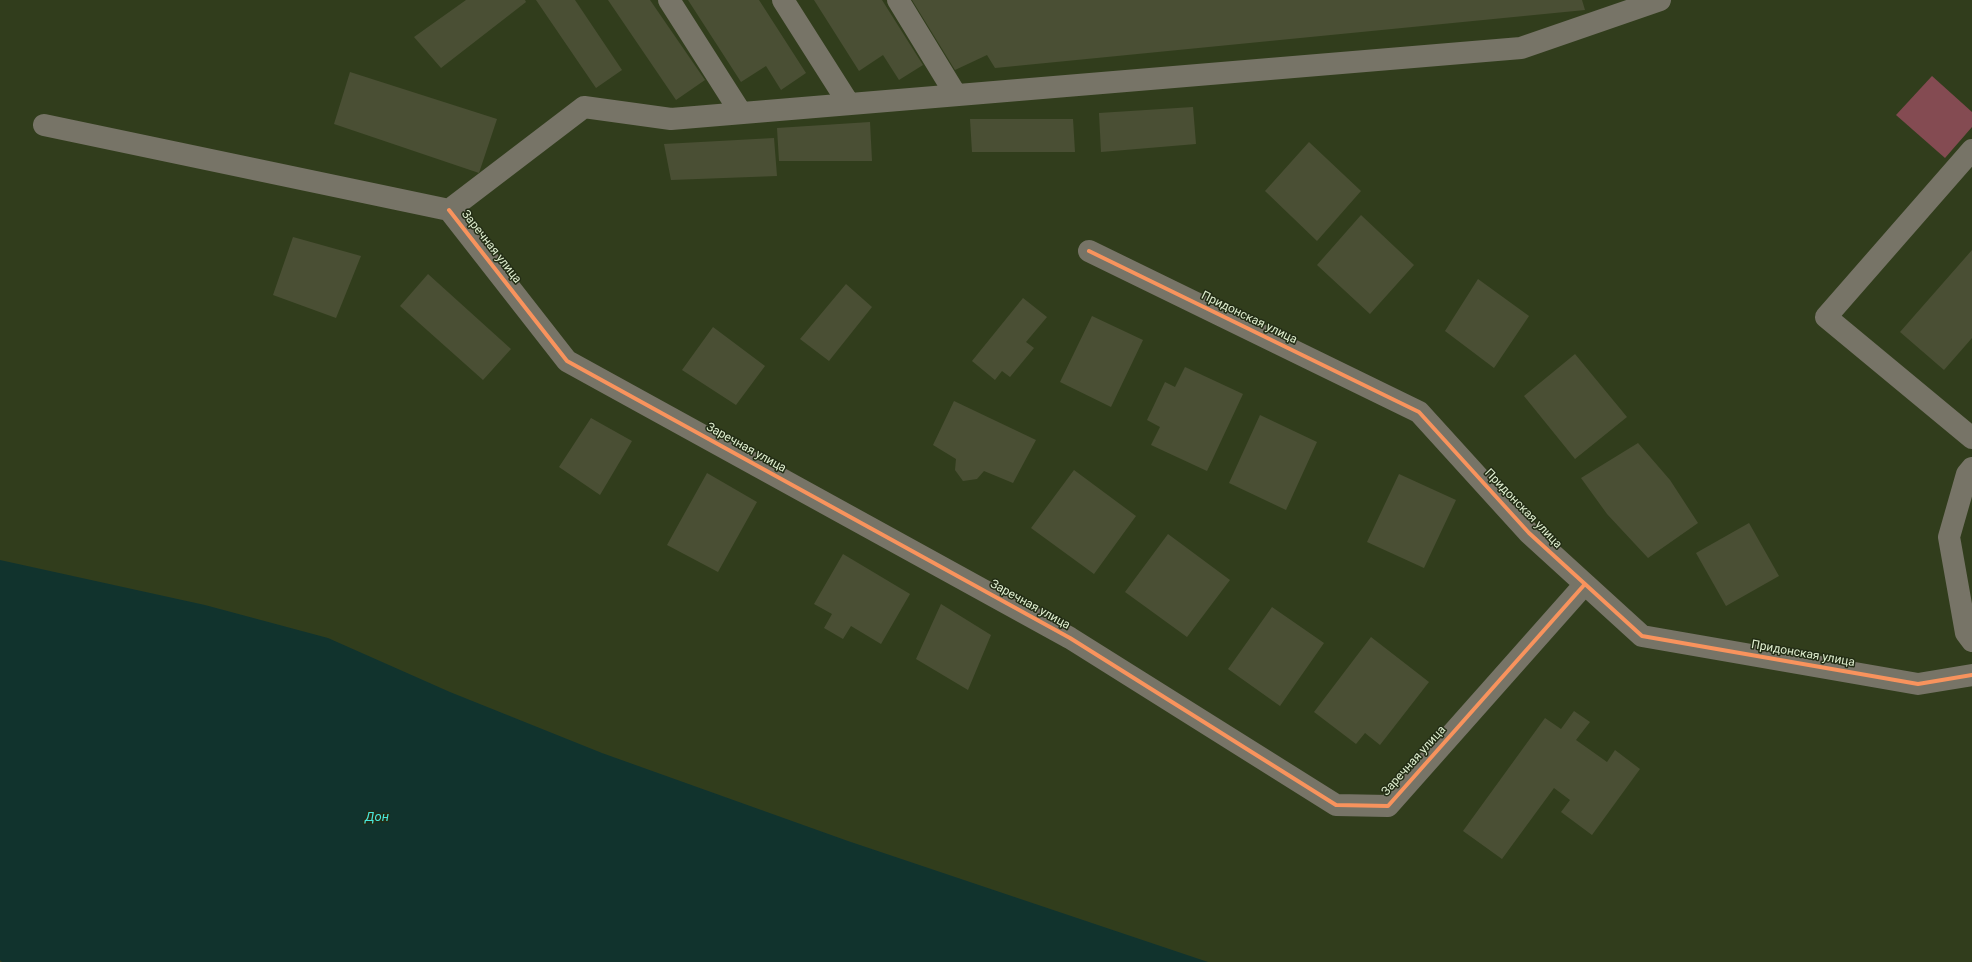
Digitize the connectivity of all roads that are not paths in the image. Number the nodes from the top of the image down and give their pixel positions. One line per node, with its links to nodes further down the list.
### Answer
1 (669, 0): 7 (street)
2 (784, 0): 6 (street)
3 (898, 0): 5 (street)
4 (1660, 0): 5 (street)
5 (956, 95): 6 (street)
6 (849, 104): 7 (street)
7 (741, 113): 10 (street)
8 (44, 125): 10 (street)
9 (1972, 150): 12 (street)
10 (449, 210): 14 (street, Заречная улица)
11 (1089, 251): 14 (street, Придонская улица)
12 (1972, 438)
13 (1972, 468): 15 (street)
14 (1585, 584): 16 (street, Придонская улица)
15 (1972, 641)
16 (1972, 675)

